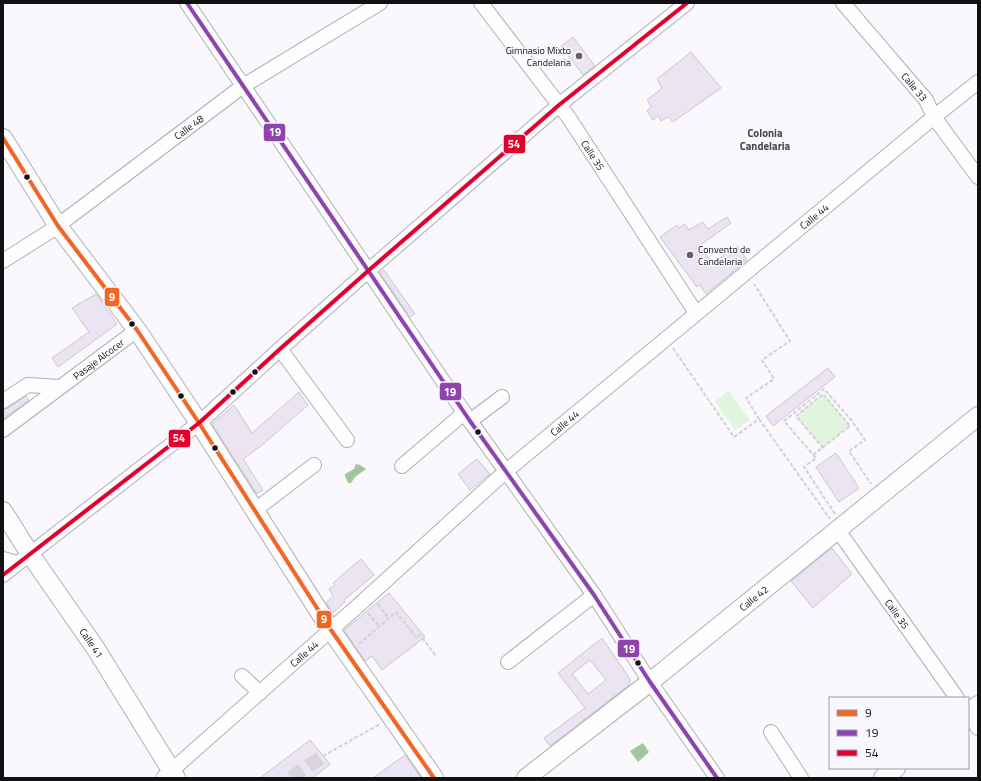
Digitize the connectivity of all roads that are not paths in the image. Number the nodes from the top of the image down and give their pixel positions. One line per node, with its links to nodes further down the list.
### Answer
1 (187, 3): 7 (street)
2 (380, 3): 7 (street, Calle 48)
3 (481, 3): 8 (street, Calle 35)
4 (688, 3): 8 (street)
5 (843, 3): 9 (street, Calle 33)
6 (978, 82): 9 (street, Calle 44)
7 (243, 86): 12 (street, Calle 48); 14 (street)
8 (559, 106): 14 (street); 15 (street, Calle 35)
9 (934, 117): 11 (street, Calle 33); 15 (street, Calle 44)
10 (3, 138): 12 (main road)
11 (978, 176)
12 (58, 226): 13 (street, Calle 48); 16 (main road)
13 (3, 260)
14 (368, 271): 17 (street); 21 (street)
15 (696, 313): 28 (street, Calle 44)
16 (137, 330): 18 (street, Pasaje Alcocer); 23 (main road)
17 (280, 349): 23 (street); 25 (street)
18 (59, 387): 20 (street); 24 (street, Pasaje Alcocer)
19 (502, 396): 21 (street)
20 (3, 400)
21 (467, 417): 27 (street); 28 (street)
22 (978, 417): 31 (main road, Calle 42)
23 (200, 423): 29 (main road); 33 (street)
24 (3, 430)
25 (347, 440)
26 (314, 465): 29 (street)
27 (402, 466)
28 (505, 472): 35 (street); 36 (street, Calle 44)
29 (255, 510): 36 (main road)
30 (3, 511): 33 (main road, Calle 41)
31 (837, 529): 39 (main road, Calle 42); 41 (street, Calle 35)
32 (3, 559): 33 (street)
33 (24, 559): 34 (street); 48 (main road, Calle 41)
34 (3, 575)
35 (594, 595): 37 (street); 39 (street)
36 (331, 630): 40 (street, Calle 44); 49 (main road)
37 (508, 662)
38 (242, 676): 40 (street)
39 (650, 682): 50 (main road, Calle 42); 51 (street)
40 (260, 693): 48 (street, Calle 44)
41 (956, 697)
42 (978, 705): 43 (main road)
43 (969, 712)
44 (969, 714): 45 (street)
45 (978, 728)
46 (770, 732): 52 (street)
47 (895, 769): 53 (main road)
48 (170, 776)
49 (434, 778)
50 (526, 778)
51 (717, 778)
52 (801, 778)
53 (883, 778)

